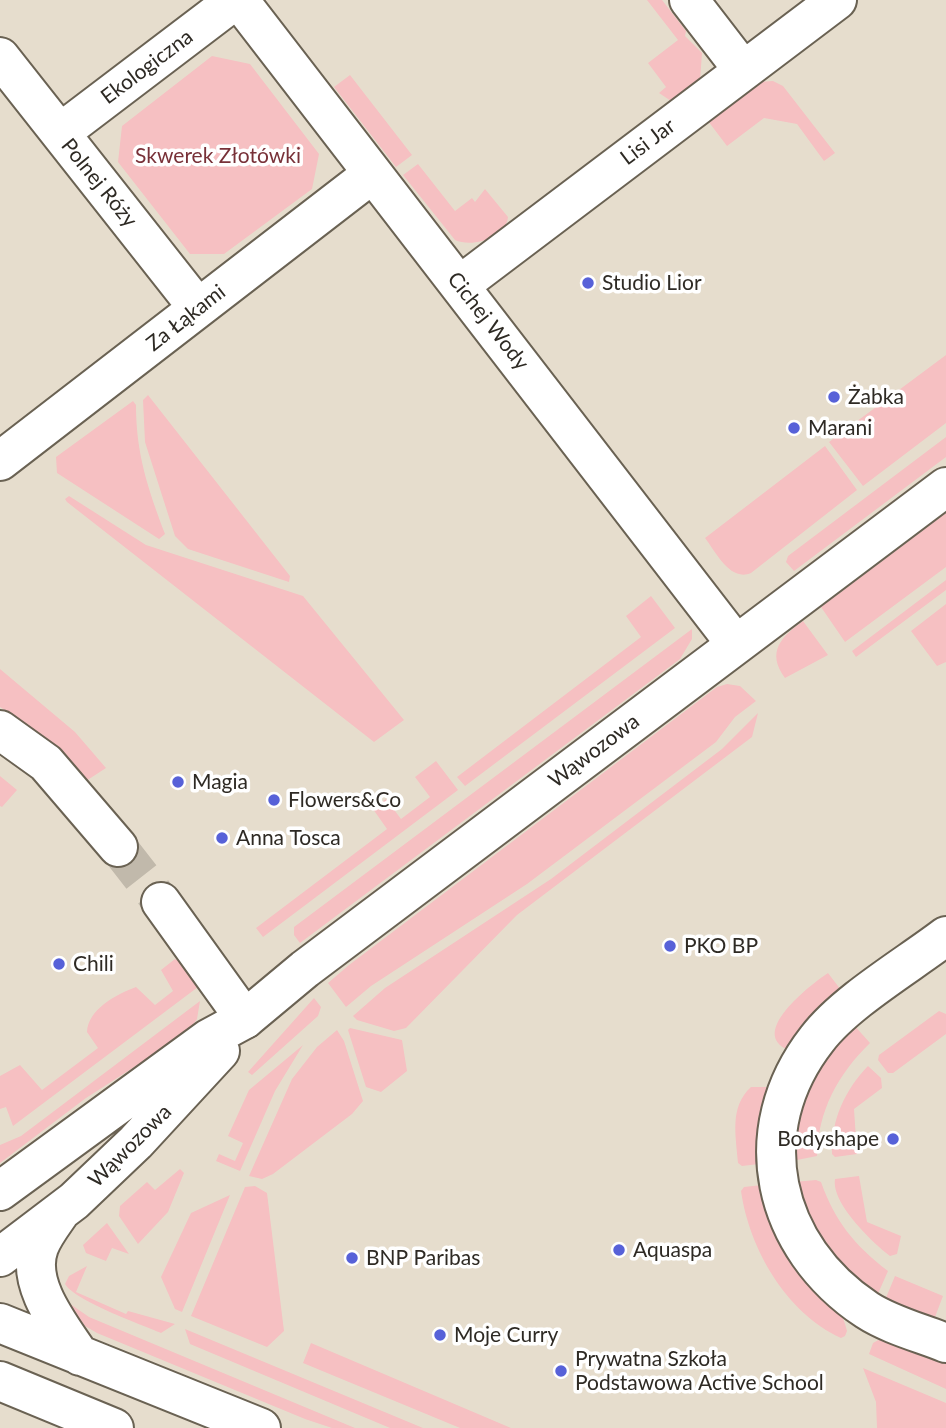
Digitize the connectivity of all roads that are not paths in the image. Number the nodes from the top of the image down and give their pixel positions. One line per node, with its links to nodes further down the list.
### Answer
1 (237, 0): 6 (street, Ekologiczna); 7 (street, Cichej Wody)
2 (689, 0): 5 (street)
3 (837, 0): 5 (street, Lisi Jar)
4 (0, 57): 6 (street, Polnej Róży)
5 (743, 69): 8 (street, Lisi Jar)
6 (60, 134): 9 (street, Polnej Róży)
7 (372, 174): 8 (street, Cichej Wody); 9 (street, Za Łąkami)
8 (460, 285): 12 (street, Cichej Wody)
9 (198, 308): 10 (street, Za Łąkami)
10 (0, 461)
11 (946, 487): 12 (street, Wąwozowa)
12 (736, 643): 17 (street, Wąwozowa)
13 (0, 730): 14 (street)
14 (118, 847)
15 (161, 902): 17 (street)
16 (946, 936): 22 (street)
17 (244, 1019): 18 (street, Wąwozowa); 19 (street, Wąwozowa)
18 (0, 1191)
19 (60, 1211): 20 (street, Wąwozowa); 23 (street)
20 (0, 1257)
21 (0, 1324): 23 (street)
22 (946, 1343)
23 (80, 1356): 26 (street)
24 (0, 1381): 25 (street)
25 (114, 1428)
26 (261, 1428)

